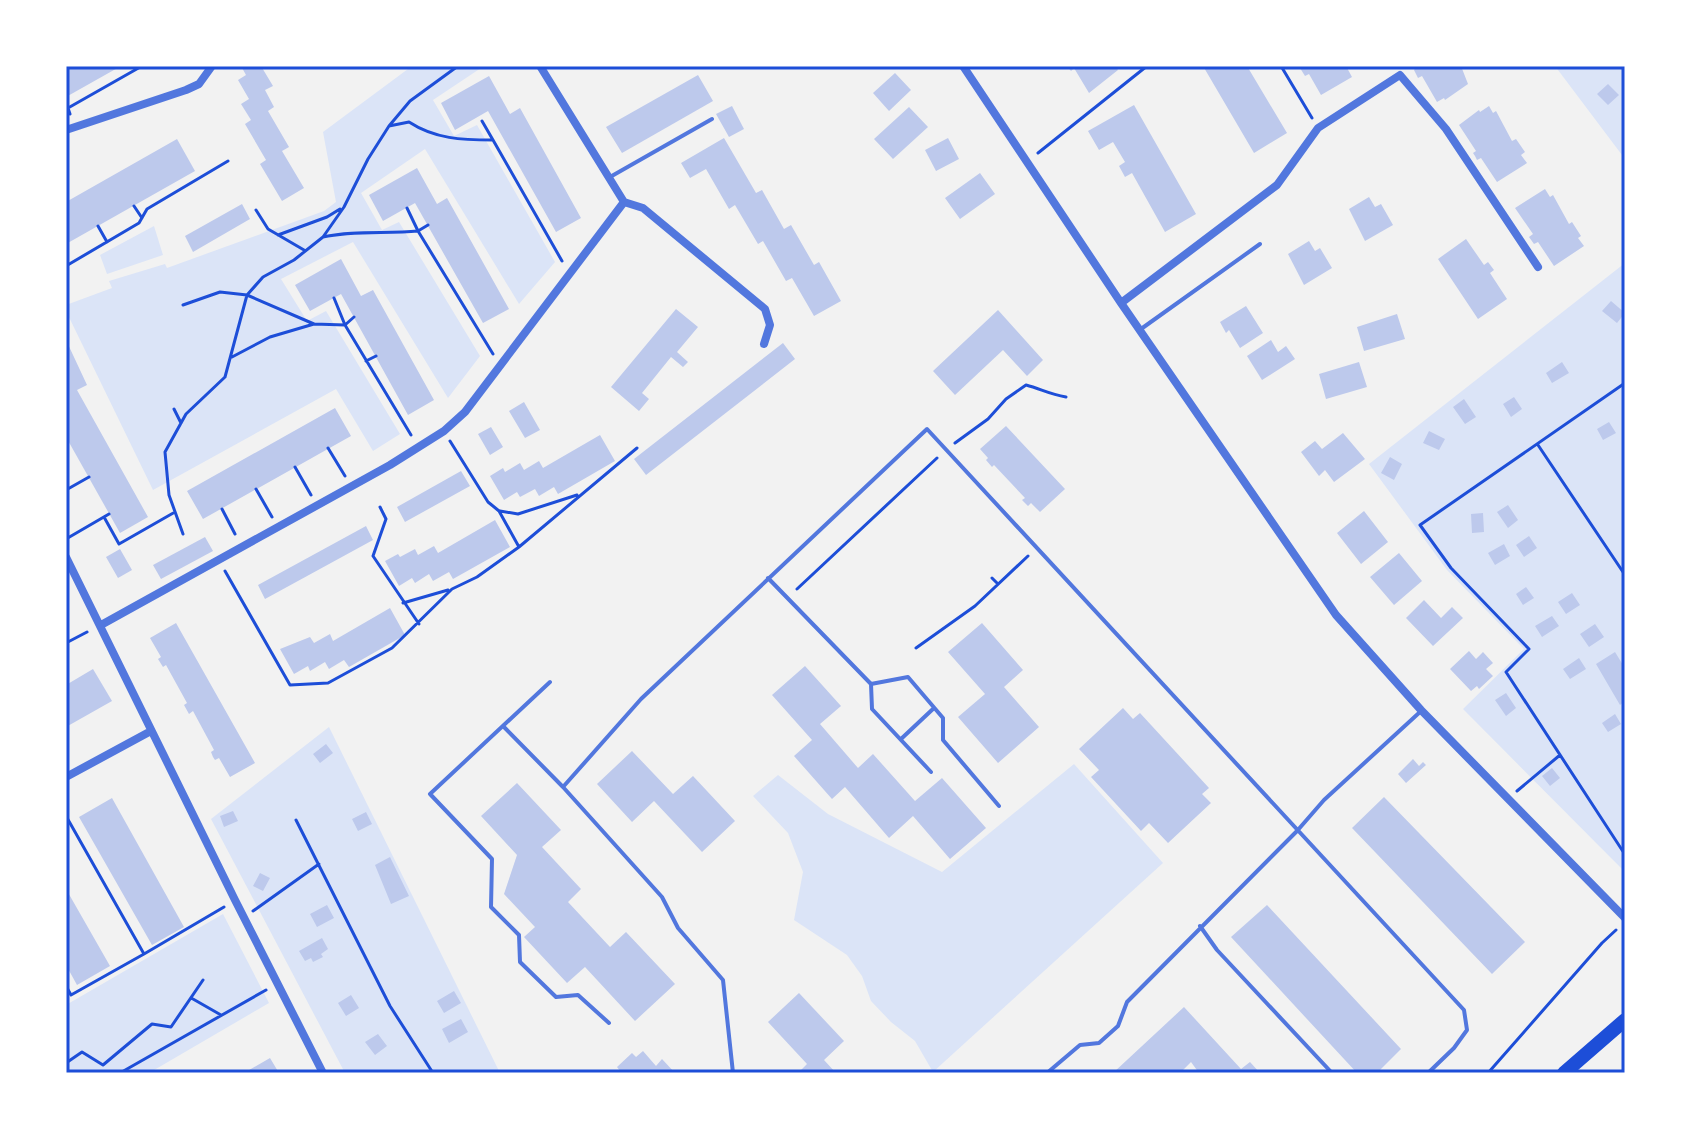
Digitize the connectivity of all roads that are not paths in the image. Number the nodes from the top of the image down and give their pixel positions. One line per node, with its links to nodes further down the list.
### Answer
1 (212, 66): 5 (street)
2 (540, 66): 6 (street)
3 (963, 66): 10 (street)
4 (712, 119): 6 (lane)
5 (70, 129)
6 (609, 177): 7 (street)
7 (624, 202): 12 (street); 15 (street)
8 (1260, 244): 11 (lane)
9 (1538, 267): 10 (street)
10 (1121, 303): 11 (street)
11 (1139, 330): 19 (street)
12 (764, 344)
13 (66, 557): 15 (street)
14 (768, 578): 17 (lane); 25 (lane); 27 (lane)
15 (101, 625): 21 (street)
16 (550, 682): 20 (lane)
17 (871, 684): 18 (lane); 22 (lane)
18 (934, 708): 22 (lane); 26 (lane)
19 (1421, 710): 27 (lane); 28 (street)
20 (503, 726): 25 (lane); 31 (lane)
21 (151, 731): 24 (street); 32 (street)
22 (901, 739): 23 (lane)
23 (931, 772)
24 (66, 777)
25 (563, 787): 33 (lane)
26 (999, 806)
27 (1297, 831): 29 (lane); 36 (lane)
28 (1625, 920)
29 (1200, 926): 34 (lane); 35 (lane)
30 (1625, 1020): 37 (highway)
31 (609, 1023)
32 (323, 1073)
33 (733, 1073)
34 (1047, 1073)
35 (1332, 1073)
36 (1428, 1073)
37 (1564, 1073)

